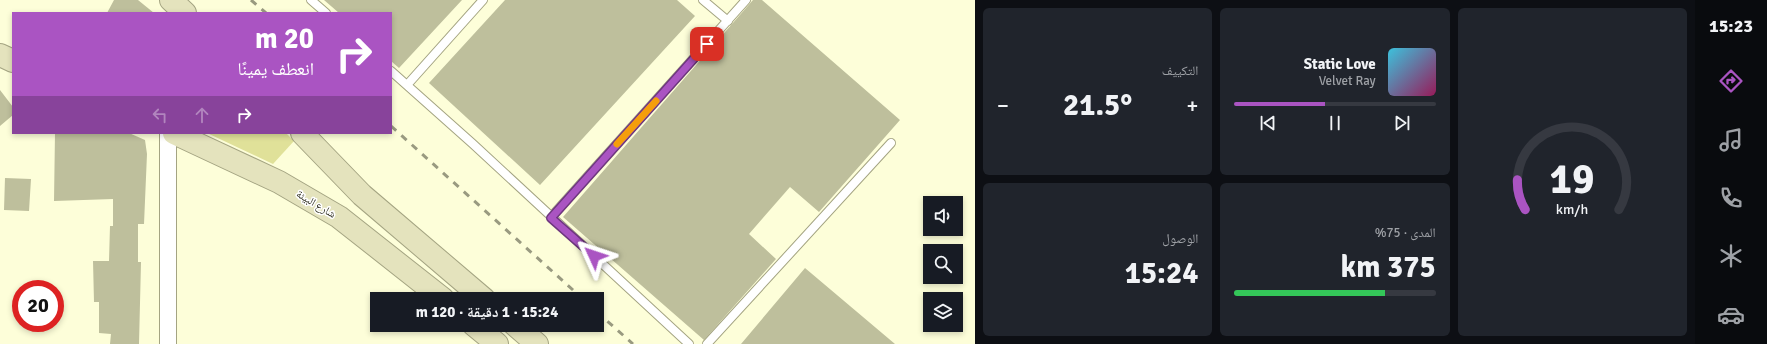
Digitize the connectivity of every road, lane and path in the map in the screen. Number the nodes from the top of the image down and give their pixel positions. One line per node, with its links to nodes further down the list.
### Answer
1 (170, 0): 6 (main road)
2 (311, 0): 7 (lane)
3 (482, 0): 12 (lane)
4 (703, 0): 8 (lane)
5 (746, 0): 8 (lane)
6 (185, 12)
7 (325, 12)
8 (728, 21): 17 (lane)
9 (0, 55): 10 (main road)
10 (12, 61)
11 (392, 72): 12 (lane)
12 (407, 85): 17 (lane)
13 (168, 134): 24 (street)
14 (176, 134): 19 (main road, شارع البيئة)
15 (303, 134): 18 (main road)
16 (891, 143): 28 (lane)
17 (551, 218): 27 (lane)
18 (451, 271): 20 (main road); 21 (main road)
19 (434, 292)
20 (440, 292)
21 (476, 292)
22 (482, 332): 25 (main road)
23 (523, 332): 26 (main road)
24 (168, 344)
25 (497, 344)
26 (537, 344)
27 (689, 344)
28 (708, 344)

